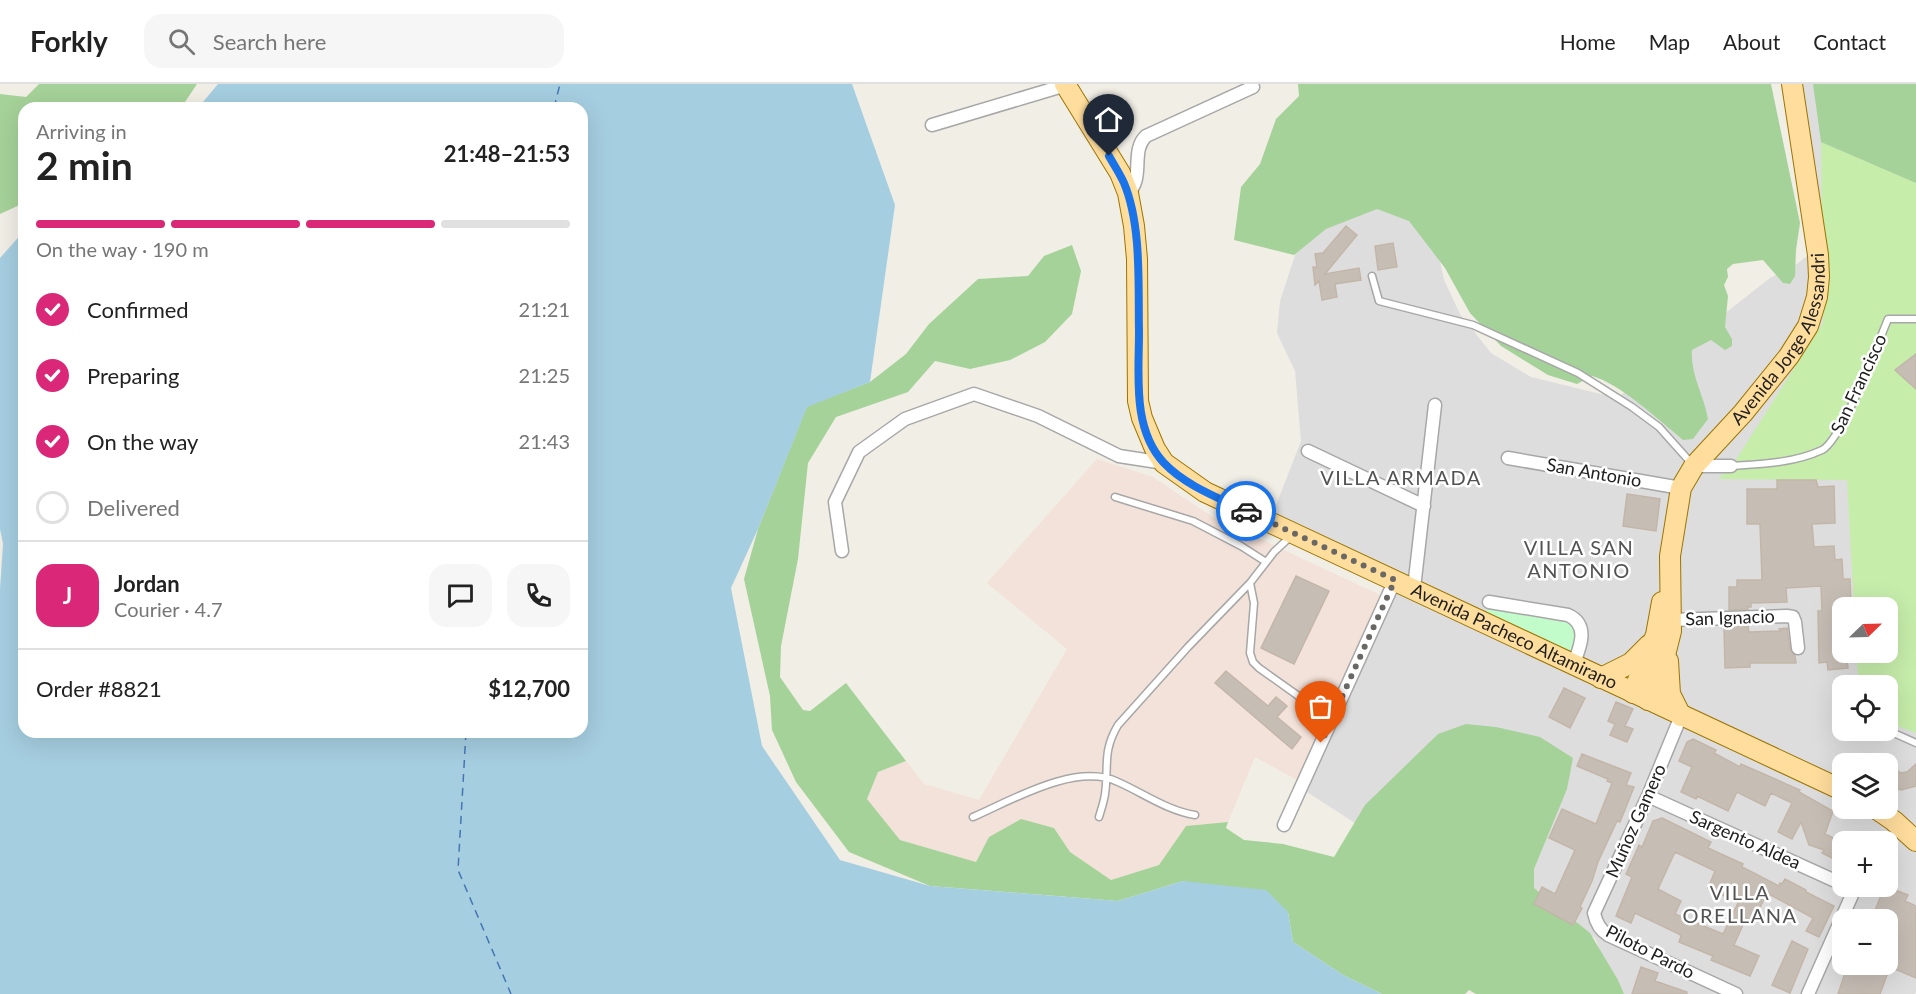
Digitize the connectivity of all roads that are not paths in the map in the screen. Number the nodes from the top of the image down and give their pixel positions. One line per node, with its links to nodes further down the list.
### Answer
1 (1066, 84): 4 (street); 5 (main road, Avenida Pacheco Altamirano)
2 (1792, 84): 12 (main road, Avenida Jorge Alessandri)
3 (1254, 87): 5 (street)
4 (932, 125)
5 (1128, 193): 11 (main road, Avenida Pacheco Altamirano)
6 (1372, 276): 12 (lane)
7 (1916, 319): 13 (lane, San Francisco)
8 (1435, 405): 16 (street)
9 (1308, 451): 16 (street)
10 (1508, 458): 14 (street, San Antonio)
11 (1164, 463): 17 (main road, Avenida Pacheco Altamirano); 18 (street)
12 (1694, 466): 13 (street, San Francisco); 14 (main road, Avenida Jorge Alessandri)
13 (1731, 466)
14 (1681, 488): 20 (main road, Avenida Jorge Alessandri)
15 (1115, 497): 19 (lane)
16 (1424, 506): 23 (street)
17 (1294, 534): 19 (lane); 21 (main road, Avenida Pacheco Altamirano)
18 (842, 551)
19 (1266, 562): 22 (lane)
20 (1669, 571): 25 (main road, Avenida Jorge Alessandri); 26 (main road, Avenida Jorge Alessandri)
21 (1395, 580): 23 (main road, Avenida Pacheco Altamirano); 42 (street)
22 (1250, 583): 32 (lane); 35 (lane)
23 (1414, 588): 28 (main road, Avenida Pacheco Altamirano)
24 (1490, 602): 28 (street)
25 (1672, 620): 26 (main road, Avenida Jorge Alessandri); 27 (street, San Ignacio)
26 (1662, 639): 29 (main road); 30 (main road, Avenida Jorge Alessandri); 31 (main road)
27 (1798, 648)
28 (1573, 665): 29 (main road, Avenida Pacheco Altamirano)
29 (1601, 678): 30 (main road, Avenida Pacheco Altamirano)
30 (1641, 697): 31 (main road, Avenida Pacheco Altamirano)
31 (1681, 716): 36 (main road, Avenida Pacheco Altamirano); 37 (street, Muñoz Gamero)
32 (1318, 718)
33 (1898, 735): 34 (lane)
34 (1916, 743)
35 (1106, 778): 38 (lane); 39 (lane); 40 (lane)
36 (1832, 785)
37 (1648, 796): 44 (street, Sargento Aldea); 46 (street, Muñoz Gamero)
38 (1195, 815)
39 (973, 817)
40 (1099, 818)
41 (1892, 819): 43 (main road)
42 (1284, 825)
43 (1916, 841)
44 (1832, 880)
45 (1849, 897): 48 (street)
46 (1597, 925): 47 (street, Piloto Pardo)
47 (1736, 994)
48 (1808, 994)

